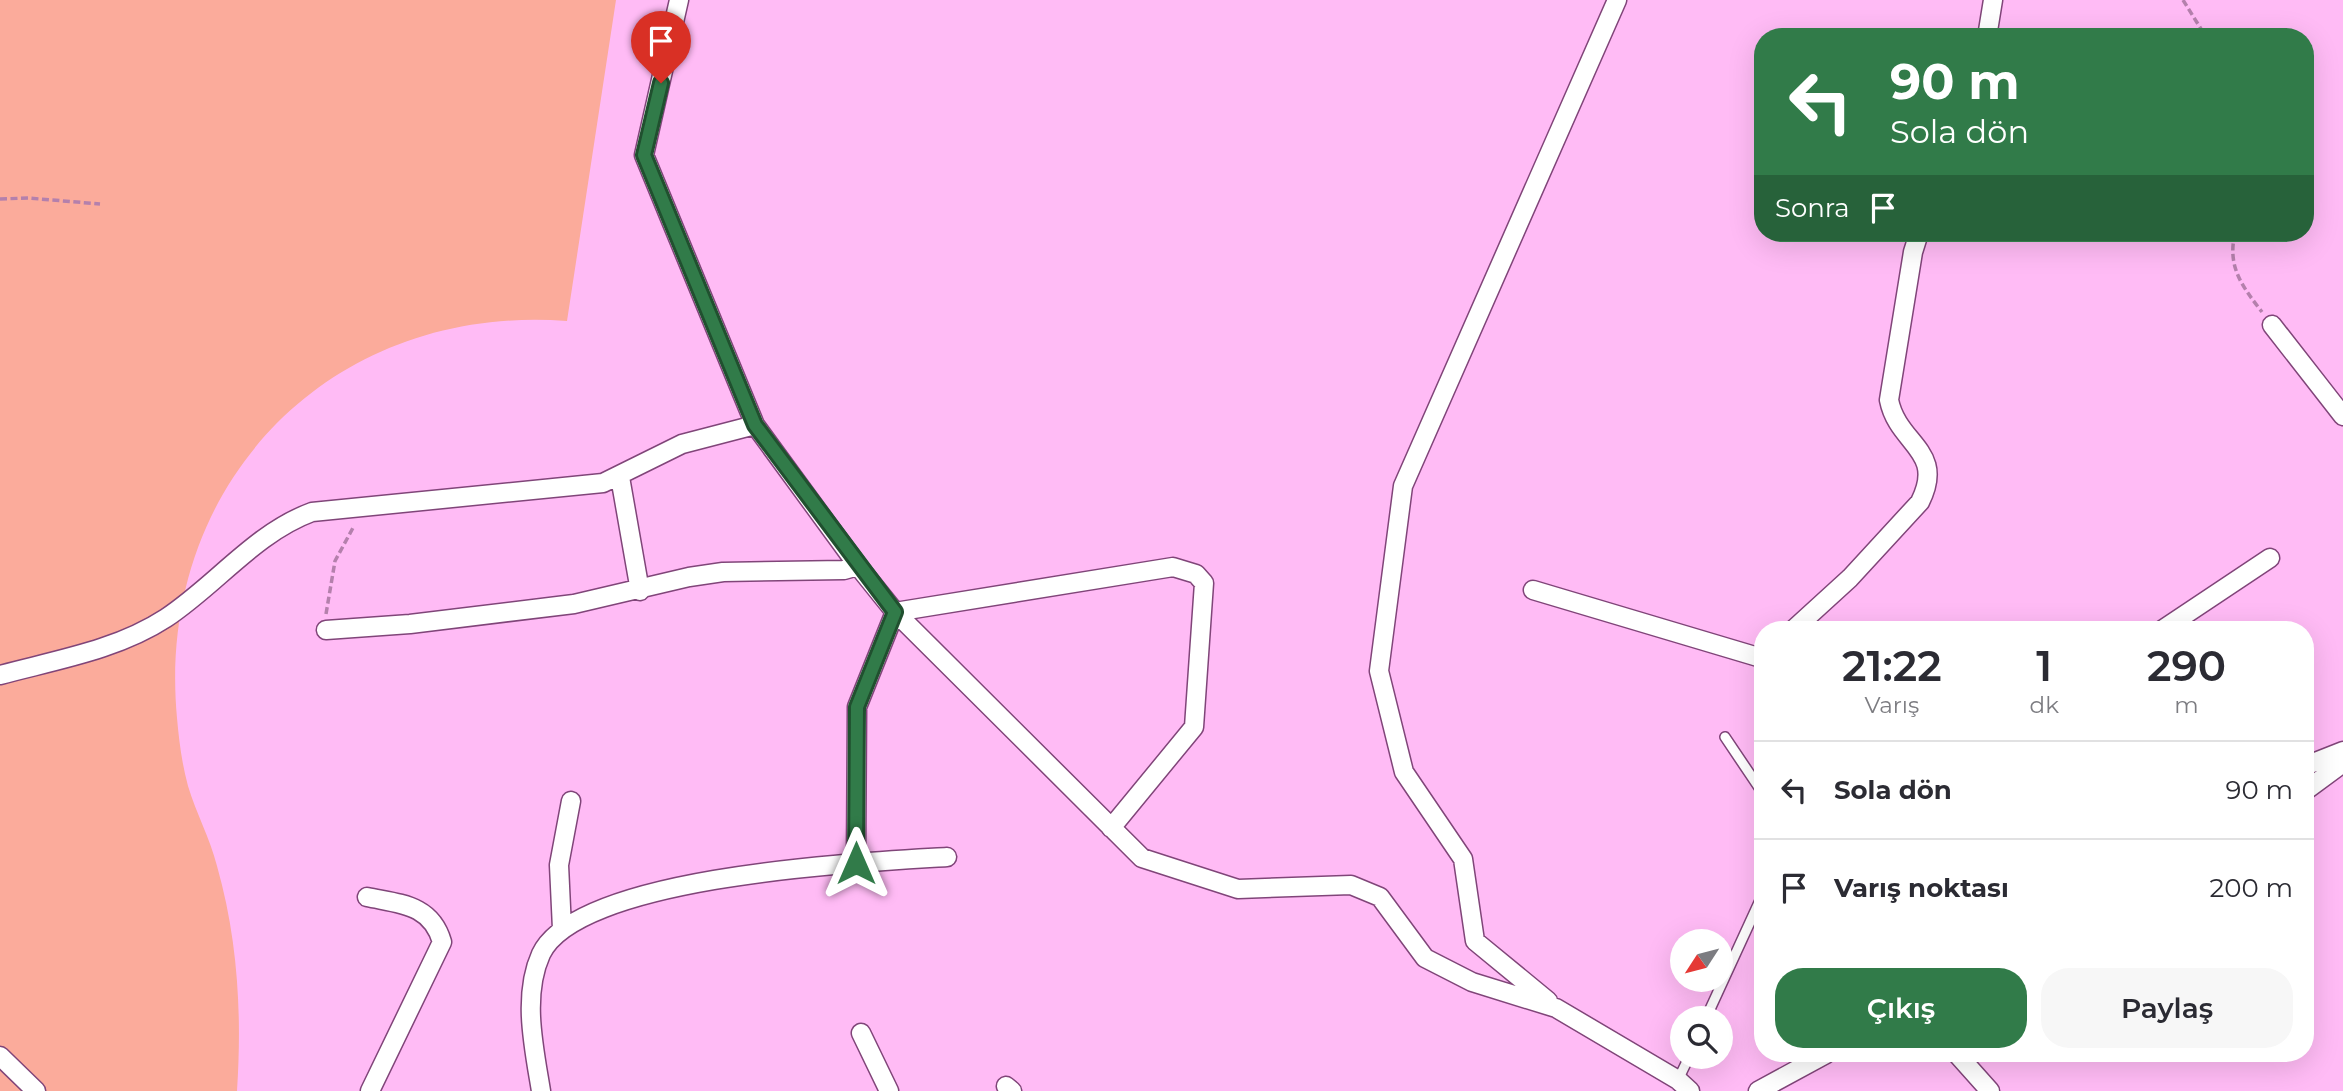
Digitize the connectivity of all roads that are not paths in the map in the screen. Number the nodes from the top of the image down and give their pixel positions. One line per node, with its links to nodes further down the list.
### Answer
1 (679, 0): 8 (street)
2 (1617, 0): 34 (street)
3 (1993, 0): 4 (street)
4 (1988, 28)
5 (1916, 242): 15 (street)
6 (2272, 325): 7 (street)
7 (2343, 416)
8 (755, 425): 9 (street); 11 (street)
9 (620, 477): 13 (street); 19 (street)
10 (2270, 558): 16 (street)
11 (858, 566): 13 (street); 14 (street)
12 (1533, 590): 18 (street)
13 (640, 591): 17 (street)
14 (895, 612): 27 (street); 27 (street); 29 (street)
15 (1803, 621)
16 (2176, 621)
17 (326, 630)
18 (1754, 656)
19 (0, 675)
20 (1726, 737): 24 (lane)
21 (2343, 751): 22 (street)
22 (2314, 762)
23 (2343, 763): 25 (street)
24 (1754, 780)
25 (2314, 784)
26 (571, 802): 32 (street)
27 (1111, 828): 34 (street)
28 (947, 857): 29 (street)
29 (856, 863): 32 (street)
30 (367, 897): 41 (street)
31 (1754, 913): 33 (lane)
32 (562, 929): 42 (street)
33 (1712, 1006)
34 (1556, 1008): 39 (street)
35 (860, 1033): 43 (street)
36 (0, 1056): 40 (street)
37 (1811, 1062): 44 (street)
38 (1963, 1062): 45 (street)
39 (1684, 1085)
40 (36, 1091)
41 (370, 1091)
42 (541, 1091)
43 (889, 1091)
44 (1758, 1091)
45 (1990, 1091)

